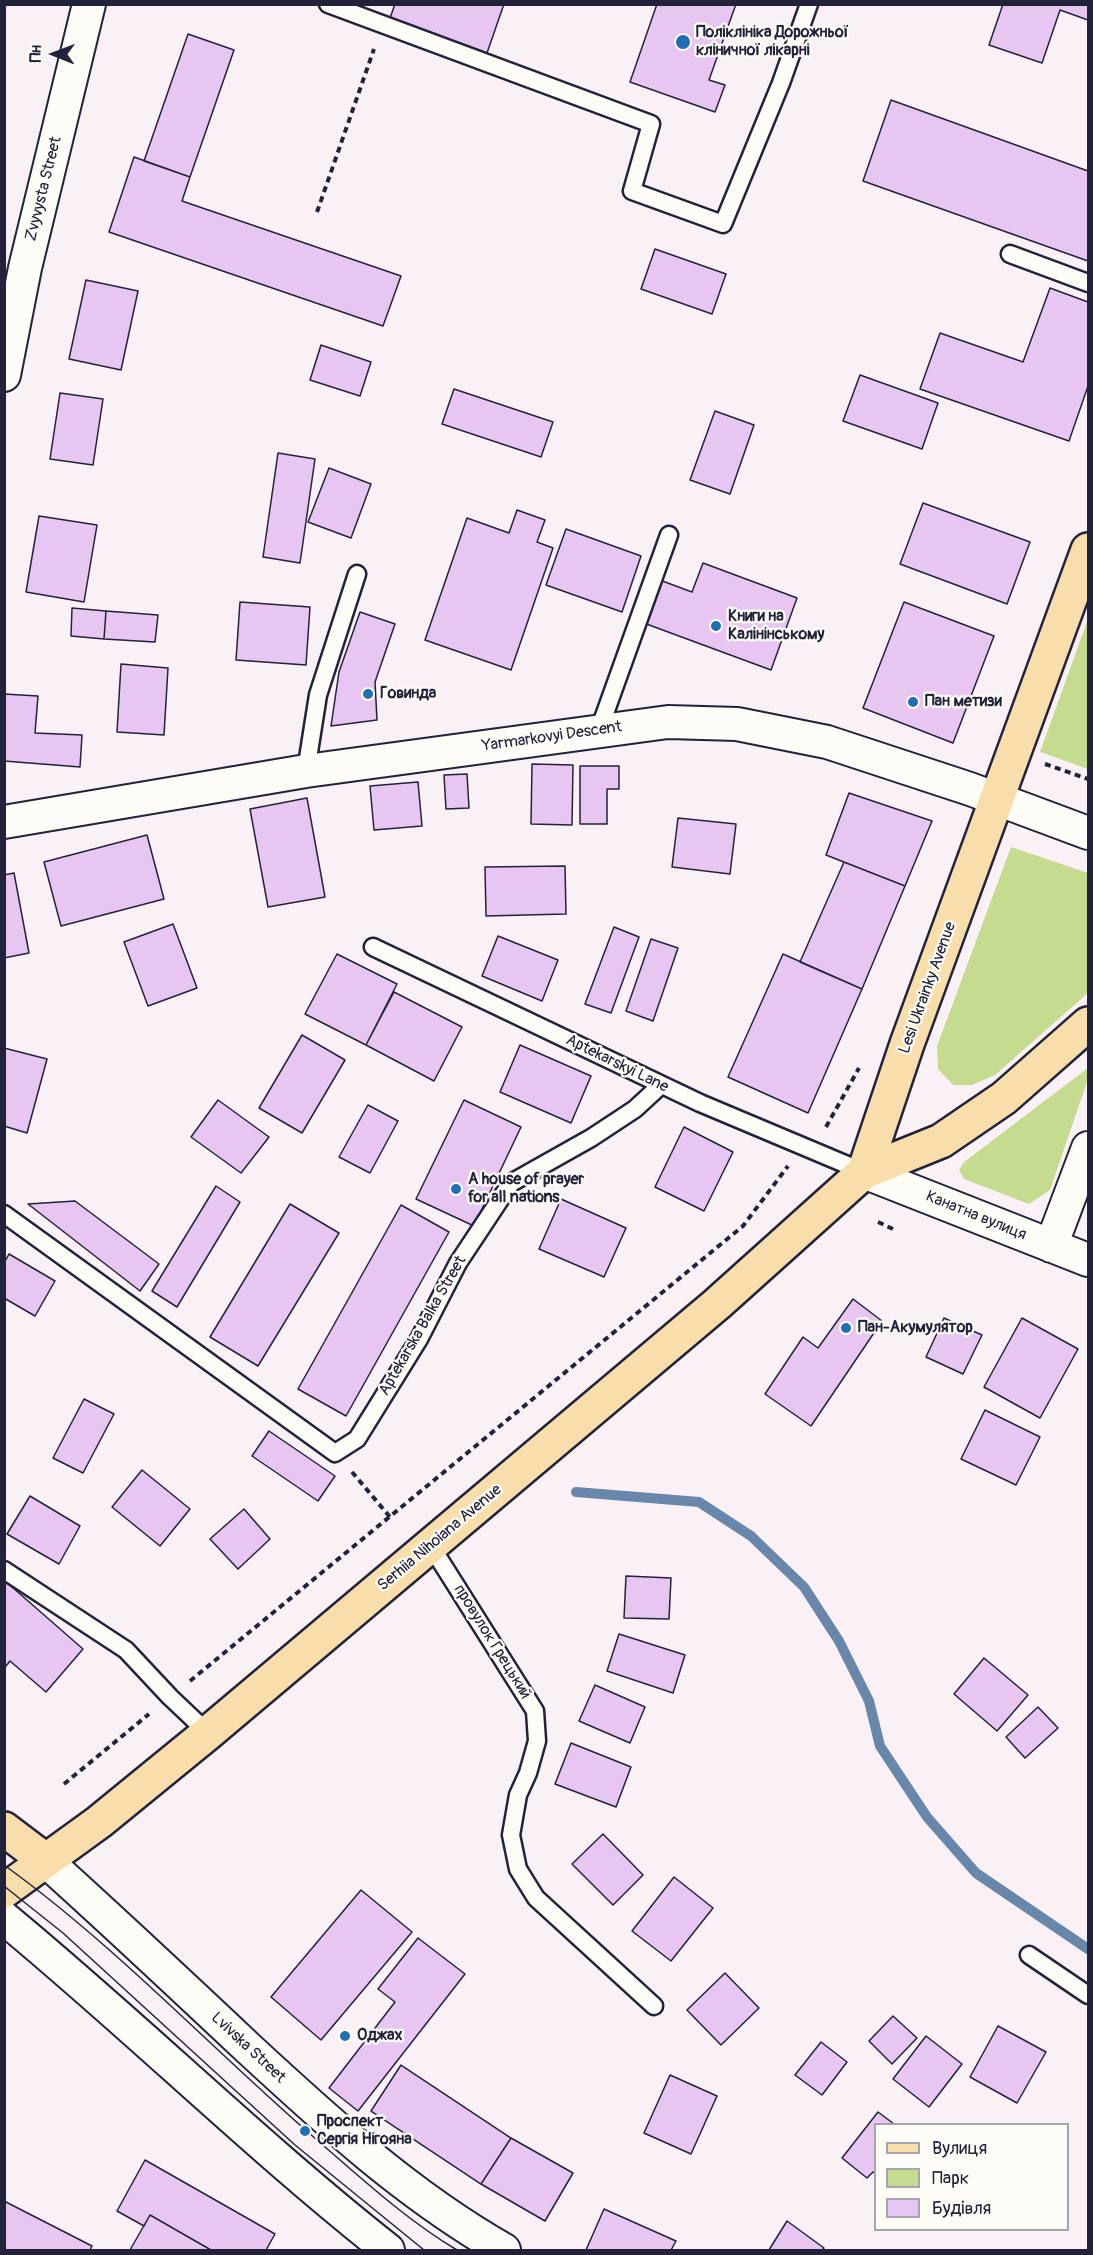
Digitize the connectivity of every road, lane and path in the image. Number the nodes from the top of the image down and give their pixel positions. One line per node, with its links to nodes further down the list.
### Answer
1 (89, 4): 7 (street, Zvyvysta Street)
2 (328, 4): 4 (lane)
3 (808, 4): 4 (lane)
4 (382, 25): 5 (path)
5 (316, 212)
6 (1010, 254): 8 (lane)
7 (15, 266): 9 (street, Zvyvysta Street)
8 (1089, 283)
9 (4, 375)
10 (669, 535): 13 (lane)
11 (1089, 550): 17 (main road, Lesi Ukrainky Avenue)
12 (357, 574): 15 (lane)
13 (599, 729): 15 (street, Yarmarkovyi Descent); 17 (street, Yarmarkovyi Descent)
14 (1039, 762): 16 (path)
15 (306, 771): 18 (street, Yarmarkovyi Descent)
16 (1089, 779)
17 (996, 799): 19 (street, Yarmarkovyi Descent); 26 (main road, Lesi Ukrainky Avenue)
18 (4, 822)
19 (1089, 833)
20 (373, 947): 23 (lane, Aptekarskyi Lane)
21 (1089, 1024): 26 (main road)
22 (863, 1063): 24 (path)
23 (661, 1085): 24 (lane, Aptekarskyi Lane); 32 (lane, Aptekarska Balka Street)
24 (801, 1146): 26 (lane, Aptekarskyi Lane); 33 (path)
25 (1089, 1148): 30 (street)
26 (864, 1172): 30 (street, Канатна вулиця); 34 (main road, Serhiia Nihoiana Avenue)
27 (4, 1214): 32 (lane)
28 (878, 1222): 29 (path)
29 (893, 1229)
30 (1051, 1246): 31 (street, Канатна вулиця)
31 (1089, 1260)
32 (335, 1453): 33 (path)
33 (390, 1517): 36 (path)
34 (431, 1546): 37 (main road, Serhiia Nihoiana Avenue); 45 (lane, провулок Грецький)
35 (4, 1570): 36 (lane)
36 (170, 1697): 37 (lane); 38 (path)
37 (208, 1733): 40 (main road, Serhiia Nihoiana Avenue)
38 (64, 1784)
39 (4, 1829): 40 (main road, Lvivska Street)
40 (45, 1860): 41 (main road, Serhiia Nihoiana Avenue); 47 (street, Lvivska Street)
41 (4, 1891)
42 (4, 1918): 46 (street)
43 (1029, 1955): 44 (lane)
44 (1089, 1995)
45 (654, 2006)
46 (388, 2250)
47 (504, 2250)

